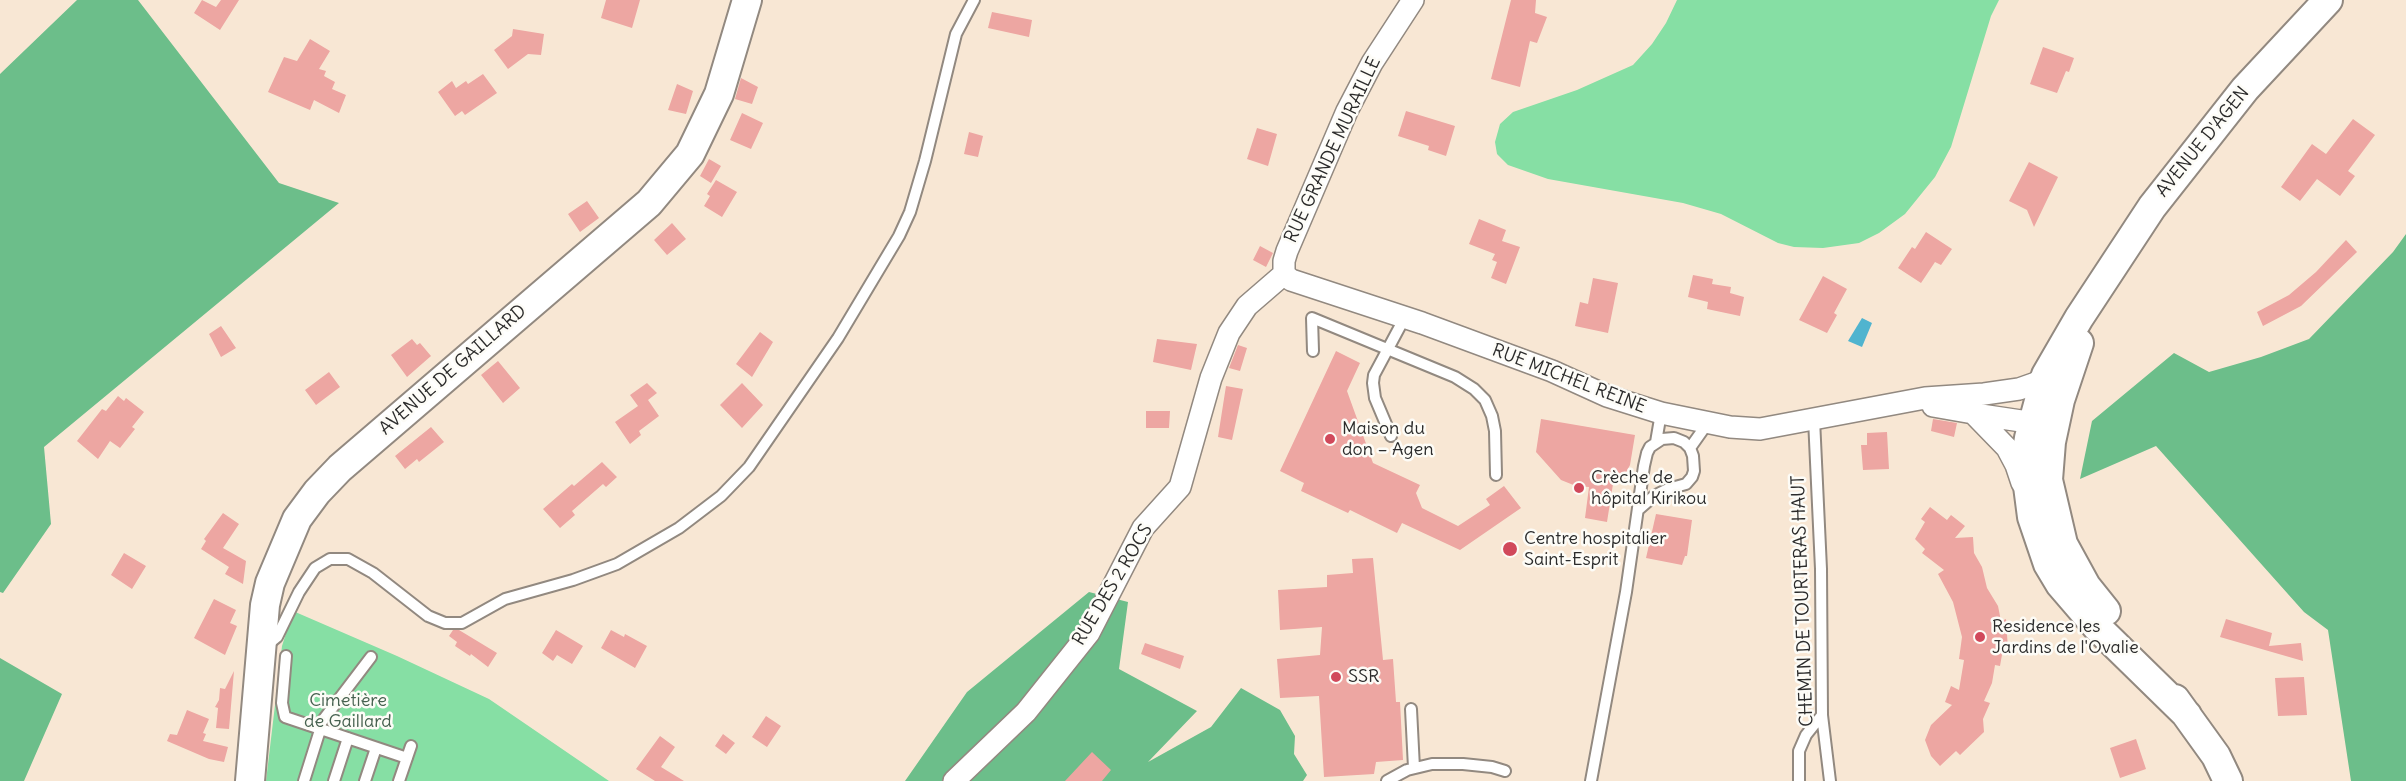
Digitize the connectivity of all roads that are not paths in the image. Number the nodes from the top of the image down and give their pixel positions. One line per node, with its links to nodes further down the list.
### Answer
1 (747, 0): 24 (main road, AVENUE DE GAILLARD)
2 (974, 0): 24 (lane)
3 (1413, 0): 5 (street, RUE GRANDE MURAILLE)
4 (2328, 0): 6 (main road, AVENUE D'AGEN)
5 (1284, 274): 7 (street, RUE MICHEL REINE); 41 (street, RUE DES 2 ROCS)
6 (2095, 296): 10 (main road, AVENUE D'AGEN); 13 (main road, AVENUE D'AGEN)
7 (1405, 317): 8 (lane); 14 (street, RUE MICHEL REINE)
8 (1387, 350): 9 (lane); 18 (lane); 21 (lane)
9 (1313, 351)
10 (2046, 375): 11 (street, RUE MICHEL REINE); 13 (main road, AVENUE D'AGEN)
11 (1994, 393): 12 (street, RUE MICHEL REINE); 13 (street, RUE MICHEL REINE)
12 (1863, 409): 15 (street, RUE MICHEL REINE); 16 (street, RUE MICHEL REINE)
13 (2043, 412): 15 (street, RUE MICHEL REINE); 23 (main road); 28 (main road)
14 (1661, 413): 17 (street, RUE MICHEL REINE); 19 (lane)
15 (1973, 413): 23 (street)
16 (1814, 419): 17 (street, RUE MICHEL REINE); 27 (lane, CHEMIN DE TOURTERAS HAUT)
17 (1707, 424): 20 (lane)
18 (1391, 436)
19 (1656, 442): 20 (lane); 22 (lane)
20 (1690, 448): 22 (lane)
21 (1496, 475)
22 (1638, 510): 43 (lane)
23 (2032, 517): 28 (main road)
24 (273, 652): 29 (lane); 36 (main road, AVENUE DE GAILLARD)
25 (371, 657): 29 (lane)
26 (1411, 709): 34 (lane)
27 (1822, 715): 44 (lane); 45 (lane, CHEMIN DE TOURTERAS HAUT)
28 (2187, 715): 46 (main road)
29 (319, 729): 30 (lane); 37 (lane)
30 (348, 738): 32 (lane); 38 (lane)
31 (411, 746): 33 (lane)
32 (376, 748): 33 (lane); 39 (lane)
33 (407, 758): 40 (lane)
34 (1414, 768): 35 (lane); 42 (lane)
35 (1505, 771)
36 (250, 781)
37 (304, 781)
38 (334, 781)
39 (365, 781)
40 (399, 781)
41 (954, 781)
42 (1386, 781)
43 (1591, 781)
44 (1799, 781)
45 (1830, 781)
46 (2228, 781)

